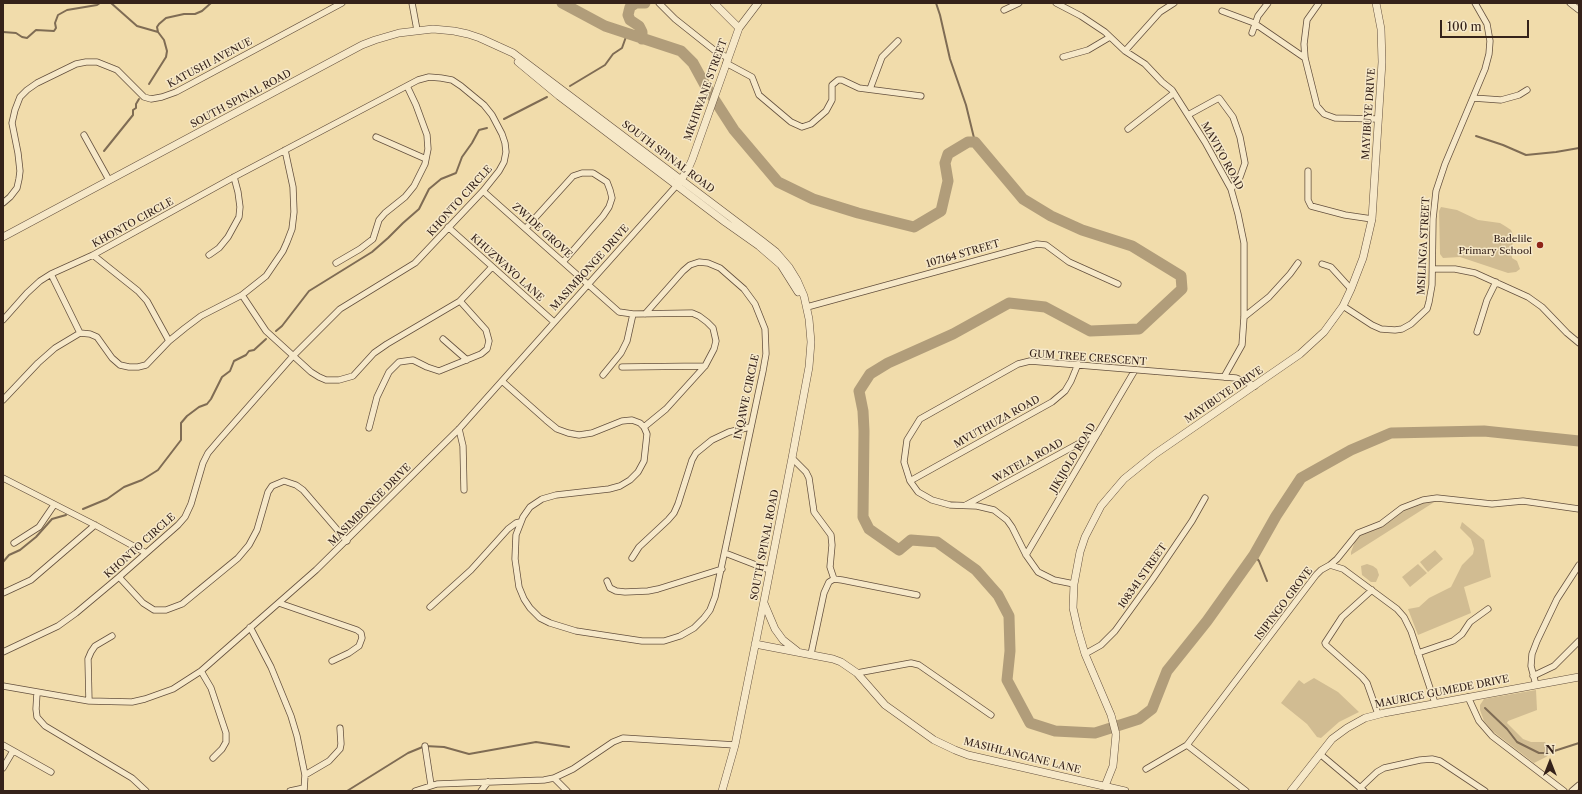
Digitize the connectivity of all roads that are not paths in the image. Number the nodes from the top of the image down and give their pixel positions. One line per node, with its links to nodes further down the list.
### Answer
1 (342, 3): 46 (street, KATUSHI AVENUE)
2 (412, 3): 19 (street)
3 (659, 3): 26 (street)
4 (714, 3): 18 (street)
5 (758, 3): 18 (street, MKHIWANE STREET)
6 (1019, 3): 14 (street)
7 (1056, 3): 21 (street, MAVIYO ROAD)
8 (1174, 3): 23 (street)
9 (1268, 3): 17 (street)
10 (1319, 3): 25 (street)
11 (1376, 3): 34 (street, MAYIBUYE DRIVE)
12 (1475, 3): 32 (street, MSILINGA STREET)
13 (1570, 3): 15 (street)
14 (1004, 10)
15 (1579, 10)
16 (1222, 11): 17 (street)
17 (1254, 23): 20 (street); 25 (street)
18 (739, 28): 26 (street, MKHIWANE STREET)
19 (417, 30): 42 (street, SOUTH SPINAL ROAD); 43 (street, SOUTH SPINAL ROAD)
20 (1252, 33)
21 (1110, 38): 23 (street, MAVIYO ROAD); 24 (street)
22 (898, 41): 28 (street)
23 (1125, 51): 30 (street, MAVIYO ROAD)
24 (1063, 56)
25 (1305, 58): 34 (street)
26 (726, 63): 28 (street); 43 (street, MKHIWANE STREET)
27 (407, 86): 38 (street, KHONTO CIRCLE); 39 (street); 45 (street, KHONTO CIRCLE)
28 (870, 89): 31 (street)
29 (1527, 90): 32 (street)
30 (1174, 93): 33 (street, MAVIYO ROAD); 35 (street)
31 (921, 96)
32 (1473, 98): 58 (street, MSILINGA STREET)
33 (1188, 115): 44 (street, MAVIYO ROAD); 44 (street)
34 (1378, 119): 47 (street, MAYIBUYE DRIVE)
35 (1128, 128)
36 (84, 135): 42 (street)
37 (376, 137): 39 (street)
38 (284, 150): 41 (street, KHONTO CIRCLE); 64 (street)
39 (426, 159): 54 (street)
40 (1308, 171): 47 (street)
41 (234, 177): 51 (street, KHONTO CIRCLE); 52 (street)
42 (109, 180): 50 (street, SOUTH SPINAL ROAD)
43 (679, 182): 62 (street, MASIMBONGE DRIVE); 66 (street, SOUTH SPINAL ROAD)
44 (1231, 189): 70 (street, MAVIYO ROAD)
45 (483, 191): 48 (street, KHONTO CIRCLE); 49 (street, ZWIDE GROVE)
46 (3, 203)
47 (1372, 219): 63 (street, MAYIBUYE DRIVE)
48 (448, 227): 57 (street, KHUZWAYO LANE); 78 (street, KHONTO CIRCLE)
49 (526, 228): 53 (street, ZWIDE GROVE); 53 (street)
50 (3, 237)
51 (92, 255): 59 (street, KHONTO CIRCLE); 76 (street)
52 (209, 255)
53 (563, 262): 62 (street, ZWIDE GROVE)
54 (336, 263)
55 (1298, 263): 70 (street)
56 (1322, 264): 63 (street)
57 (492, 267): 65 (street); 72 (street, KHUZWAYO LANE)
58 (1433, 269): 60 (street); 67 (street, MSILINGA STREET)
59 (51, 274): 71 (street, KHONTO CIRCLE); 74 (street)
60 (1496, 282): 73 (street); 77 (street)
61 (1118, 284): 66 (street, 107164 STREET)
62 (588, 285): 68 (street, ZWIDE GROVE); 72 (street, MASIMBONGE DRIVE)
63 (1352, 289): 67 (street, MAYIBUYE DRIVE)
64 (242, 295): 76 (street); 78 (street)
65 (460, 301): 78 (street); 79 (street)
66 (806, 305): 94 (street, SOUTH SPINAL ROAD)
67 (1343, 306): 87 (street, MAYIBUYE DRIVE)
68 (633, 314): 69 (street, ZWIDE GROVE); 84 (street)
69 (645, 314): 81 (street, ZWIDE GROVE); 90 (street, INQAWE CIRCLE)
70 (1244, 318): 85 (street, MAVIYO ROAD)
71 (3, 320)
72 (554, 322): 86 (street, MASIMBONGE DRIVE)
73 (1477, 332)
74 (80, 333): 76 (street); 88 (street)
75 (443, 339): 79 (street)
76 (169, 341)
77 (1579, 343)
78 (293, 356): 106 (street, KHONTO CIRCLE)
79 (467, 360): 91 (street)
80 (1078, 364): 83 (street, GUM TREE CRESCENT); 96 (street, MVUTHUZA ROAD); 96 (street, GUM TREE CRESCENT)
81 (705, 366): 82 (street); 89 (street, ZWIDE GROVE)
82 (622, 367)
83 (1135, 370): 85 (street, GUM TREE CRESCENT); 93 (street, JIKIJOLO ROAD)
84 (603, 375)
85 (1224, 377): 87 (street, GUM TREE CRESCENT)
86 (502, 381): 89 (street); 92 (street, MASIMBONGE DRIVE)
87 (1255, 386): 117 (street, MAYIBUYE DRIVE)
88 (3, 400)
89 (644, 427): 102 (street, INQAWE CIRCLE)
90 (750, 427): 107 (street, INQAWE CIRCLE); 109 (street)
91 (369, 428)
92 (459, 429): 97 (street); 104 (street, MASIMBONGE DRIVE)
93 (1099, 433): 100 (street, WATELA ROAD); 108 (street, JIKIJOLO ROAD)
94 (792, 458): 113 (street, SOUTH SPINAL ROAD); 115 (street)
95 (3, 478): 99 (street)
96 (910, 481): 100 (street, GUM TREE CRESCENT)
97 (464, 490)
98 (1205, 498): 133 (street, 108341 STREET)
99 (54, 505): 103 (street); 105 (street)
100 (966, 505): 108 (street, GUM TREE CRESCENT)
101 (1579, 509): 110 (street, ISIPINGO GROVE)
102 (520, 522): 112 (street, INQAWE CIRCLE); 123 (street)
103 (95, 525): 106 (street); 119 (street)
104 (347, 541): 114 (street); 122 (street, MASIMBONGE DRIVE)
105 (14, 543)
106 (146, 553): 114 (street, KHONTO CIRCLE)
107 (725, 553): 112 (street, INQAWE CIRCLE); 113 (street)
108 (1026, 555): 117 (street, GUM TREE CRESCENT)
109 (632, 558)
110 (1330, 565): 118 (street); 150 (street, ISIPINGO GROVE)
111 (1579, 565): 137 (street)
112 (722, 569): 116 (street)
113 (769, 570): 121 (street, SOUTH SPINAL ROAD)
114 (119, 577): 129 (street, KHONTO CIRCLE)
115 (834, 579): 120 (street); 132 (street)
116 (607, 581)
117 (1074, 584): 133 (street, MAYIBUYE DRIVE)
118 (1372, 590): 131 (street); 145 (street)
119 (3, 593)
120 (917, 595)
121 (764, 601): 128 (street, SOUTH SPINAL ROAD); 130 (street)
122 (279, 603): 125 (street, MASIMBONGE DRIVE); 134 (street)
123 (430, 607)
124 (1488, 608): 131 (street)
125 (250, 627): 135 (street, MASIMBONGE DRIVE); 158 (street)
126 (112, 636): 143 (street)
127 (1579, 641): 137 (street)
128 (755, 644): 130 (street, MASIHLANGANE LANE); 149 (street, SOUTH SPINAL ROAD)
129 (3, 652)
130 (798, 652): 132 (street, MASIHLANGANE LANE)
131 (1418, 653): 144 (street)
132 (811, 654): 136 (street, MASIHLANGANE LANE)
133 (1085, 654): 163 (street, MAYIBUYE DRIVE)
134 (332, 661)
135 (200, 671): 143 (street, MASIMBONGE DRIVE); 154 (street)
136 (857, 673): 146 (street); 163 (street, MASIHLANGANE LANE)
137 (1533, 676): 139 (street)
138 (1579, 677): 139 (street, MAURICE GUMEDE DRIVE)
139 (1536, 685): 142 (street, MAURICE GUMEDE DRIVE)
140 (3, 686): 141 (street, MASIMBONGE DRIVE)
141 (37, 693): 143 (street, MASIMBONGE DRIVE); 166 (street)
142 (1468, 697): 144 (street, MAURICE GUMEDE DRIVE); 176 (street)
143 (89, 701)
144 (1435, 703): 145 (street, MAURICE GUMEDE DRIVE)
145 (1378, 714): 153 (street, MAURICE GUMEDE DRIVE)
146 (991, 715)
147 (340, 728): 158 (street)
148 (3, 745): 152 (street)
149 (735, 745): 159 (street); 171 (street, SOUTH SPINAL ROAD)
150 (1187, 745): 156 (street, ISIPINGO GROVE); 173 (street)
151 (425, 746): 161 (street)
152 (13, 751): 155 (street); 157 (street)
153 (1320, 754): 165 (street); 174 (street, MAURICE GUMEDE DRIVE)
154 (213, 758)
155 (3, 768)
156 (1146, 769)
157 (52, 772)
158 (305, 775): 164 (street)
159 (554, 778): 160 (street); 170 (street)
160 (488, 782): 161 (street); 169 (street)
161 (431, 785): 168 (street)
162 (1579, 785): 177 (street)
163 (1103, 788): 172 (street, MASIHLANGANE LANE)
164 (304, 790): 167 (street)
165 (1362, 790): 175 (street)
166 (146, 791)
167 (290, 791)
168 (415, 791)
169 (481, 791)
170 (567, 791)
171 (722, 791)
172 (1125, 791)
173 (1246, 791)
174 (1291, 791)
175 (1485, 791)
176 (1564, 791)
177 (1572, 791)

